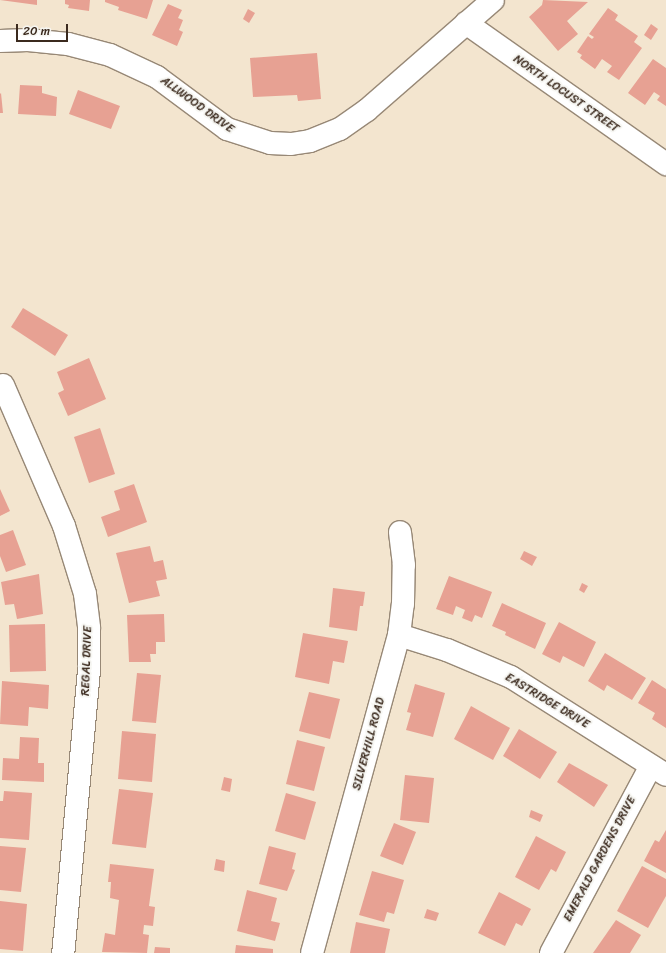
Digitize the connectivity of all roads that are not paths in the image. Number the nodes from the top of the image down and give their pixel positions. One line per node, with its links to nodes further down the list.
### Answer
1 (493, 0): 2 (street, ALLWOOD DRIVE)
2 (466, 23): 3 (street, ALLWOOD DRIVE); 4 (street, NORTH LOCUST STREET)
3 (0, 41)
4 (666, 164)
5 (3, 385): 9 (street, REGAL DRIVE)
6 (400, 532): 7 (street, SILVERHILL ROAD)
7 (399, 635): 8 (street, EASTRIDGE DRIVE); 10 (street, SILVERHILL ROAD)
8 (658, 770): 11 (street, EMERALD GARDENS DRIVE)
9 (63, 953)
10 (312, 953)
11 (551, 953)

